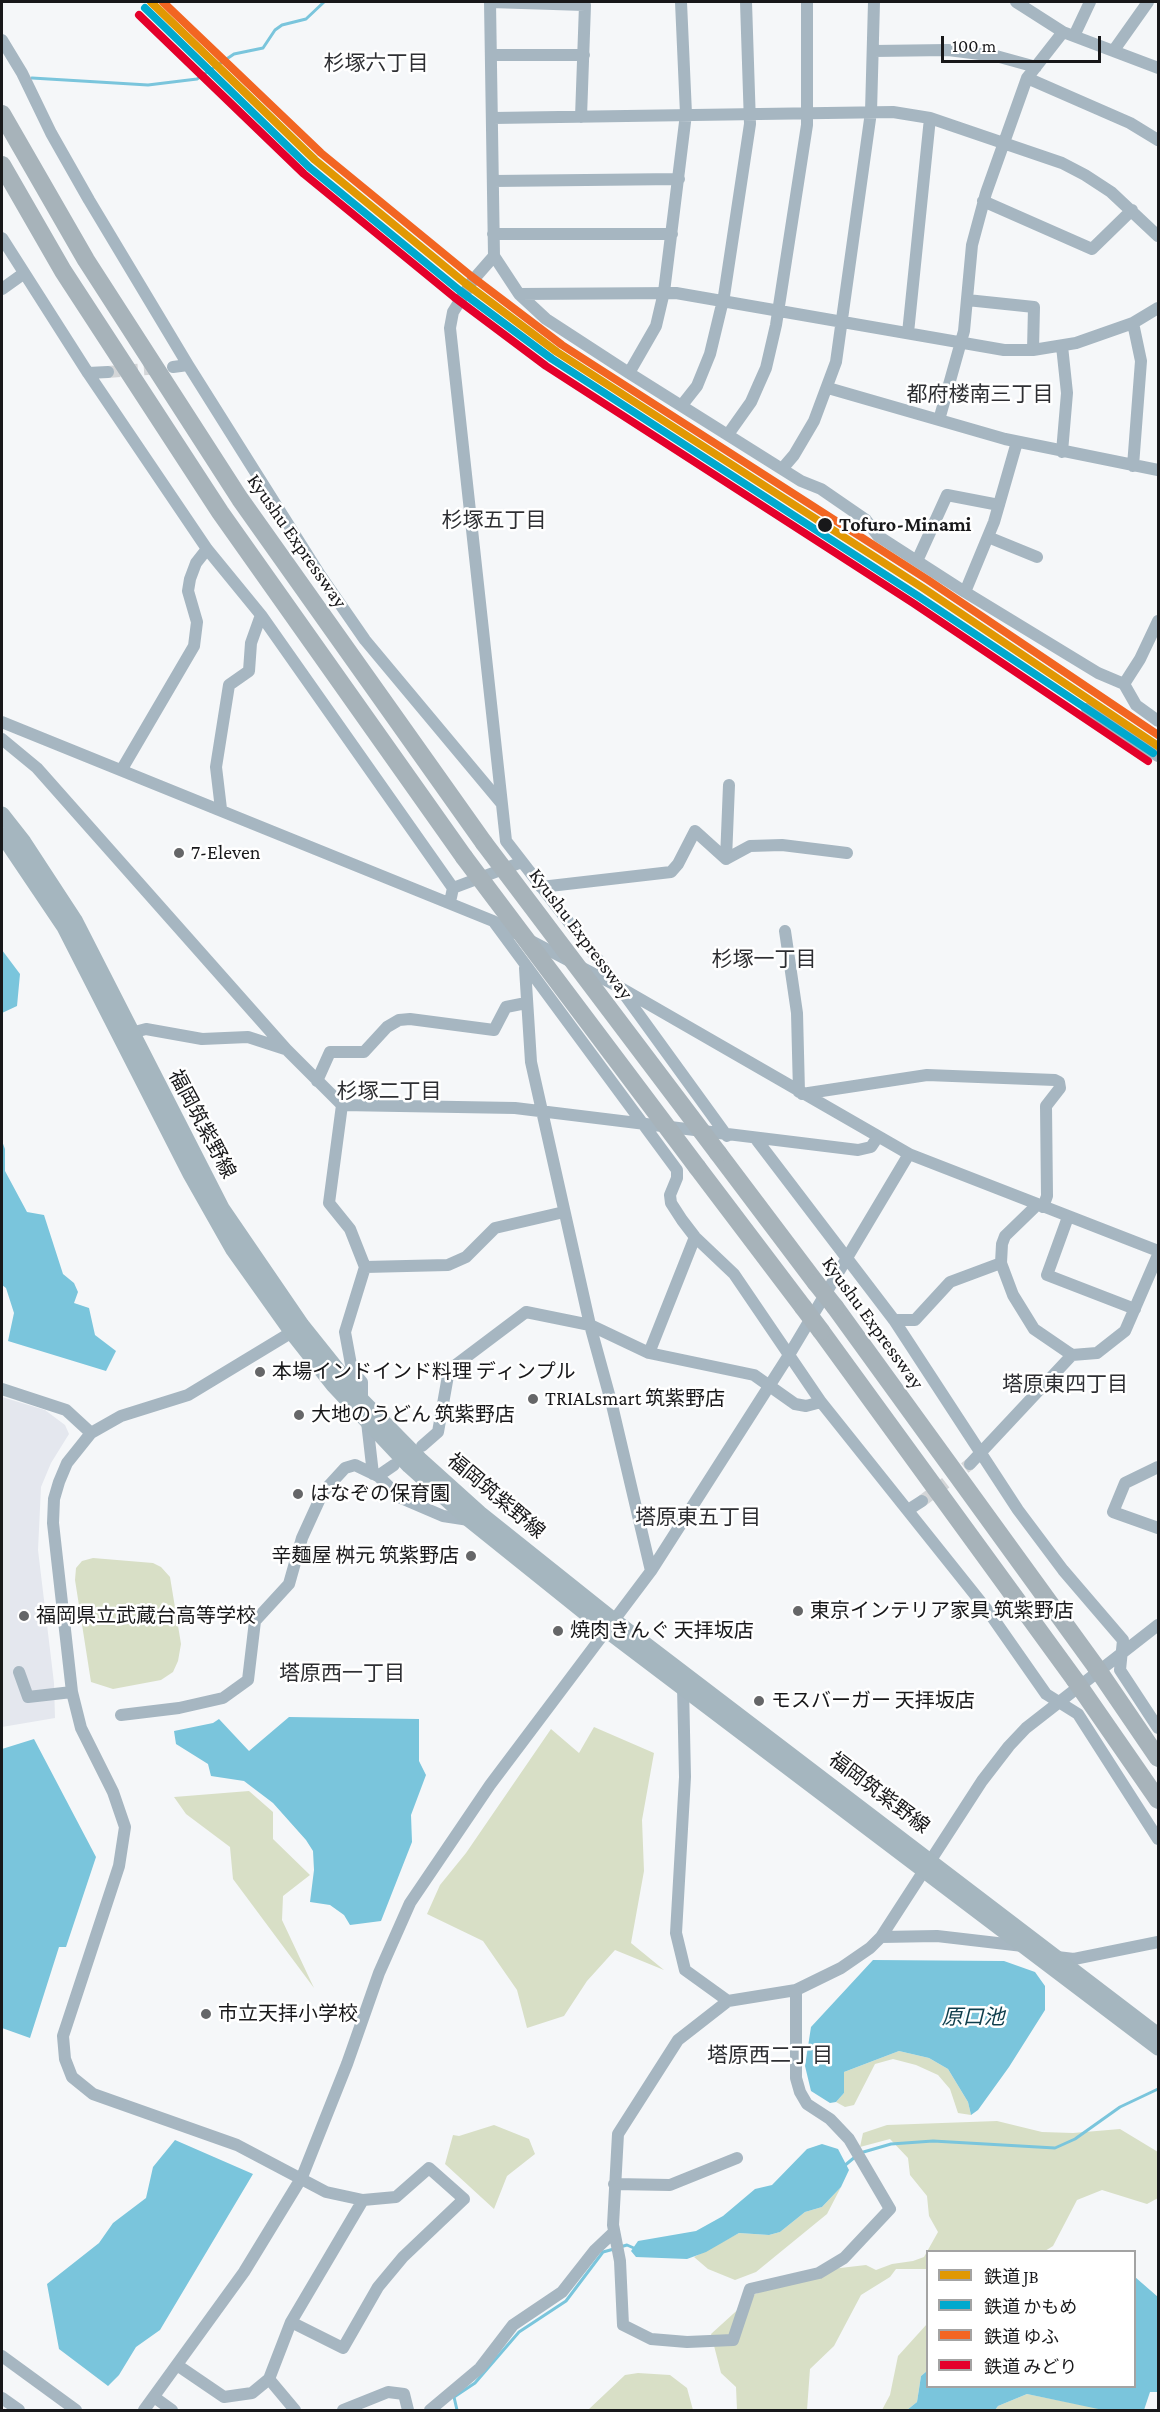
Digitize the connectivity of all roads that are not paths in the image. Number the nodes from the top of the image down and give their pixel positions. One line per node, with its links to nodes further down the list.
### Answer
1 (490, 2): 13 (street); 14 (street)
2 (681, 2): 21 (street)
3 (746, 2): 19 (street)
4 (807, 2): 22 (street)
5 (874, 2): 12 (street)
6 (1016, 2): 9 (street)
7 (1090, 2): 9 (street)
8 (1148, 2): 11 (street)
9 (1069, 34): 11 (street); 15 (street)
10 (2, 40): 52 (street)
11 (1114, 50): 16 (street)
12 (873, 51): 15 (street); 18 (street)
13 (491, 55): 14 (street); 24 (street)
14 (584, 55): 23 (street)
15 (1035, 67): 17 (street)
16 (1158, 68)
17 (1027, 78): 26 (street); 27 (street)
18 (872, 112): 22 (street); 25 (street); 46 (street)
19 (750, 113): 21 (street); 22 (street); 43 (street)
20 (2, 114): 149 (highway, Kyushu Expressway, bridge)
21 (686, 114): 23 (street); 29 (street)
22 (808, 114): 45 (street)
23 (581, 117): 24 (street)
24 (493, 118): 30 (street)
25 (930, 118): 27 (street); 48 (street)
26 (1158, 140)
27 (1003, 142): 31 (street); 32 (street)
28 (2, 165): 150 (highway, bridge)
29 (679, 179): 30 (street); 34 (street)
30 (493, 181): 33 (street)
31 (983, 201): 32 (street); 42 (street)
32 (1132, 210): 35 (street)
33 (493, 234): 34 (street); 37 (street)
34 (672, 234): 40 (street)
35 (1158, 235)
36 (2, 238): 38 (street)
37 (494, 256): 41 (street); 82 (street)
38 (23, 274): 39 (street); 55 (street)
39 (2, 289)
40 (664, 292): 41 (street); 43 (street); 56 (street)
41 (519, 294): 56 (street)
42 (966, 300): 49 (street); 51 (street)
43 (723, 301): 45 (street); 58 (street)
44 (1158, 308): 47 (street)
45 (778, 310): 46 (street); 60 (street)
46 (843, 321): 48 (street); 57 (street)
47 (1133, 323): 50 (street); 63 (street)
48 (908, 333): 49 (street)
49 (960, 344): 51 (street); 59 (street)
50 (1062, 346): 51 (street); 62 (street)
51 (1033, 350)
52 (188, 365): 53 (street); 82 (street)
53 (173, 367)
54 (108, 372): 55 (street)
55 (87, 373): 68 (street)
56 (629, 373): 58 (street)
57 (828, 388): 59 (street); 64 (street)
58 (682, 405): 60 (street)
59 (939, 420): 61 (street)
60 (729, 433): 64 (street)
61 (1017, 442): 62 (street); 66 (street)
62 (1062, 452): 63 (street)
63 (1133, 466): 65 (street)
64 (782, 469): 70 (street)
65 (1158, 470)
66 (999, 505): 67 (street); 70 (street)
67 (988, 537): 69 (street); 71 (street)
68 (207, 549): 72 (street); 80 (street)
69 (1037, 557)
70 (917, 561): 71 (street)
71 (965, 592): 74 (street)
72 (261, 615): 83 (street); 90 (street)
73 (1158, 621): 74 (street)
74 (1124, 684): 76 (street)
75 (1087, 709): 79 (street)
76 (1158, 721)
77 (2, 722): 80 (street)
78 (2, 739): 98 (street)
79 (1158, 756)
80 (122, 768): 83 (street)
81 (729, 785): 87 (street)
82 (503, 805): 88 (street)
83 (220, 809): 91 (street)
84 (2, 814): 97 (main road, 福岡筑紫野線)
85 (2, 835): 119 (main road, 福岡筑紫野線)
86 (847, 853): 87 (street)
87 (726, 859): 89 (street)
88 (522, 862): 89 (street); 90 (street)
89 (541, 887): 95 (street)
90 (453, 888): 91 (street)
91 (450, 902): 92 (street)
92 (493, 921): 94 (street); 95 (street)
93 (785, 931): 100 (street)
94 (525, 968): 96 (street); 103 (street)
95 (619, 987): 100 (street); 104 (street)
96 (526, 1003): 99 (street); 102 (street)
97 (131, 1033): 98 (street); 119 (main road, 福岡筑紫野線)
98 (286, 1049): 99 (street)
99 (317, 1081): 101 (street)
100 (801, 1093): 105 (street); 108 (street)
101 (342, 1105): 102 (street); 115 (street)
102 (542, 1112): 103 (street); 109 (street)
103 (641, 1125): 104 (street); 111 (street)
104 (727, 1136): 106 (street)
105 (877, 1138): 106 (street); 107 (street)
106 (756, 1139): 113 (street)
107 (909, 1154): 108 (street); 113 (street)
108 (1040, 1206): 110 (street); 114 (street)
109 (564, 1212): 115 (street); 118 (street)
110 (1068, 1216): 112 (street); 116 (street)
111 (695, 1237): 120 (street); 121 (street)
112 (1158, 1253): 116 (street)
113 (848, 1256): 117 (street); 121 (street)
114 (1001, 1263): 117 (street); 122 (street)
115 (365, 1267): 125 (street)
116 (1135, 1309): 122 (street)
117 (894, 1320): 130 (street)
118 (590, 1325): 120 (street); 129 (street); 139 (street)
119 (297, 1329): 125 (main road, 福岡筑紫野線); 127 (main road, 福岡筑紫野線); 128 (street)
120 (649, 1353): 123 (street)
121 (789, 1355): 123 (street); 126 (street)
122 (1072, 1355): 130 (street)
123 (770, 1387): 126 (street); 139 (street)
124 (2, 1389): 128 (street)
125 (362, 1400): 140 (main road, 福岡筑紫野線)
126 (821, 1402): 136 (street)
127 (367, 1422): 134 (street); 137 (main road, 福岡筑紫野線)
128 (91, 1433): 145 (street)
129 (423, 1446)
130 (983, 1452): 131 (street); 142 (street)
131 (970, 1464)
132 (394, 1465): 134 (street)
133 (1158, 1467): 138 (street)
134 (376, 1475): 137 (street); 147 (street)
135 (922, 1501): 136 (street)
136 (908, 1510): 146 (street)
137 (469, 1520): 140 (main road, 福岡筑紫野線)
138 (1158, 1528)
139 (651, 1571): 140 (street)
140 (610, 1625): 144 (main road, 福岡筑紫野線); 152 (main road, 福岡筑紫野線); 162 (street)
141 (1158, 1625): 142 (street)
142 (1121, 1652): 146 (street); 148 (street)
143 (19, 1671): 145 (street)
144 (683, 1686): 152 (main road, 福岡筑紫野線); 158 (street)
145 (72, 1692): 162 (street)
146 (1058, 1702): 151 (street); 152 (street)
147 (121, 1714)
148 (1158, 1728)
149 (1158, 1758)
150 (1158, 1800)
151 (1158, 1839)
152 (929, 1866): 153 (street); 155 (main road, 福岡筑紫野線); 156 (main road, 福岡筑紫野線)
153 (880, 1937): 155 (street); 157 (street)
154 (1158, 1942): 156 (street)
155 (1022, 1946): 156 (street); 160 (main road, 福岡筑紫野線)
156 (1055, 1957): 159 (main road, 福岡筑紫野線)
157 (796, 1989): 158 (street); 165 (street)
158 (728, 2001): 163 (street)
159 (1158, 2035)
160 (1158, 2048)
161 (737, 2158): 163 (street)
162 (302, 2177): 164 (street); 168 (street)
163 (614, 2184): 165 (street)
164 (363, 2200): 166 (street); 166 (street)
165 (614, 2232): 179 (street)
166 (291, 2322): 169 (street)
167 (2, 2356): 173 (street)
168 (177, 2365): 169 (street); 170 (street)
169 (269, 2379): 176 (street)
170 (154, 2397): 174 (street); 175 (street)
171 (2, 2398): 172 (street)
172 (19, 2410)
173 (76, 2410)
174 (144, 2410)
175 (172, 2410)
176 (295, 2410)
177 (343, 2410): 178 (street)
178 (408, 2410)
179 (430, 2410)

